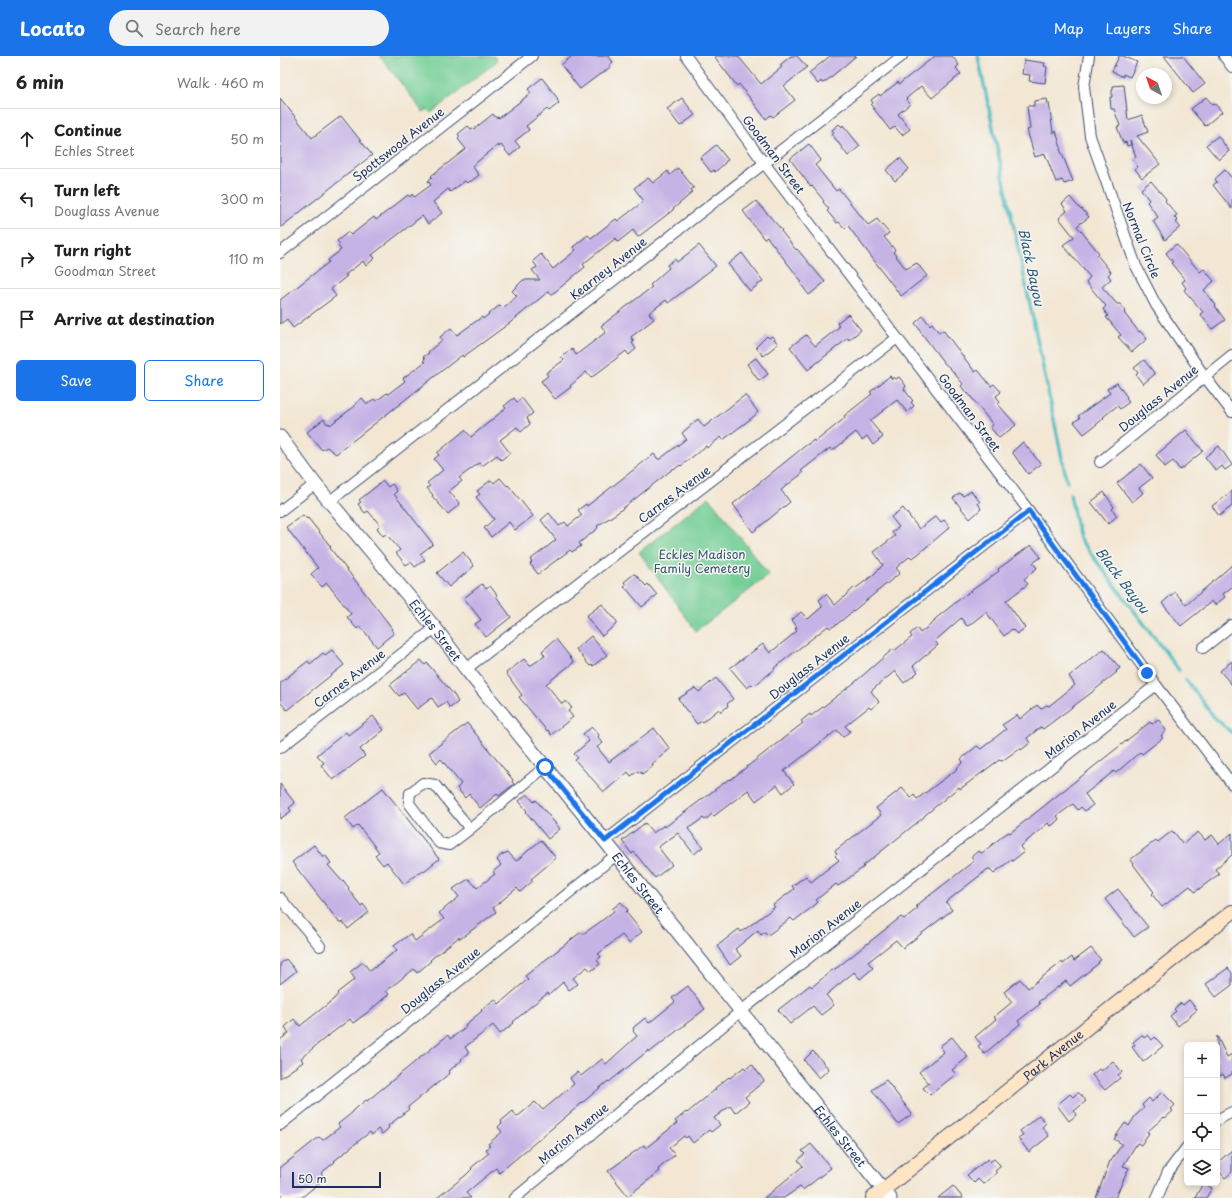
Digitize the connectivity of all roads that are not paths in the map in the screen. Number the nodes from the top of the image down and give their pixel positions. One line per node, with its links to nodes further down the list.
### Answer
1 (532, 56): 8 (street, Spottswood Avenue)
2 (686, 56): 7 (street, Goodman Street)
3 (902, 56): 7 (street, Kearney Avenue)
4 (1090, 56): 11 (street, Normal Circle)
5 (1224, 56): 6 (street)
6 (1232, 67)
7 (764, 162): 9 (street, Goodman Street); 16 (street, Kearney Avenue)
8 (280, 253)
9 (897, 338): 18 (street, Goodman Street); 22 (street, Carnes Avenue)
10 (1232, 355): 11 (street, Douglass Avenue)
11 (1205, 377): 12 (street, Normal Circle); 14 (street, Douglass Avenue)
12 (1232, 412)
13 (280, 437): 15 (street, Echles Street)
14 (1100, 462)
15 (315, 484): 16 (street, Echles Street); 17 (street)
16 (330, 501): 20 (street, Echles Street)
17 (280, 511)
18 (1029, 511): 23 (street, Goodman Street); 28 (street, Douglass Avenue)
19 (1232, 625): 21 (street)
20 (435, 628): 22 (street, Echles Street); 24 (street, Carnes Avenue)
21 (1203, 648)
22 (466, 669): 25 (street, Echles Street)
23 (1156, 686): 26 (street, Goodman Street); 33 (street, Marion Avenue)
24 (280, 748)
25 (545, 767): 27 (street); 28 (street, Echles Street)
26 (1232, 784)
27 (470, 828): 27 (street)
28 (605, 841): 29 (street, Echles Street)
29 (616, 855): 33 (street, Echles Street); 36 (street, Douglass Avenue)
30 (280, 898): 32 (street)
31 (1232, 912): 38 (main road, Park Avenue)
32 (320, 946)
33 (741, 1011): 38 (street, Echles Street); 39 (street, Marion Avenue)
34 (1232, 1112): 35 (street)
35 (1220, 1118)
36 (280, 1125)
37 (1185, 1150): 40 (street)
38 (882, 1195)
39 (515, 1198)
40 (1157, 1198)

